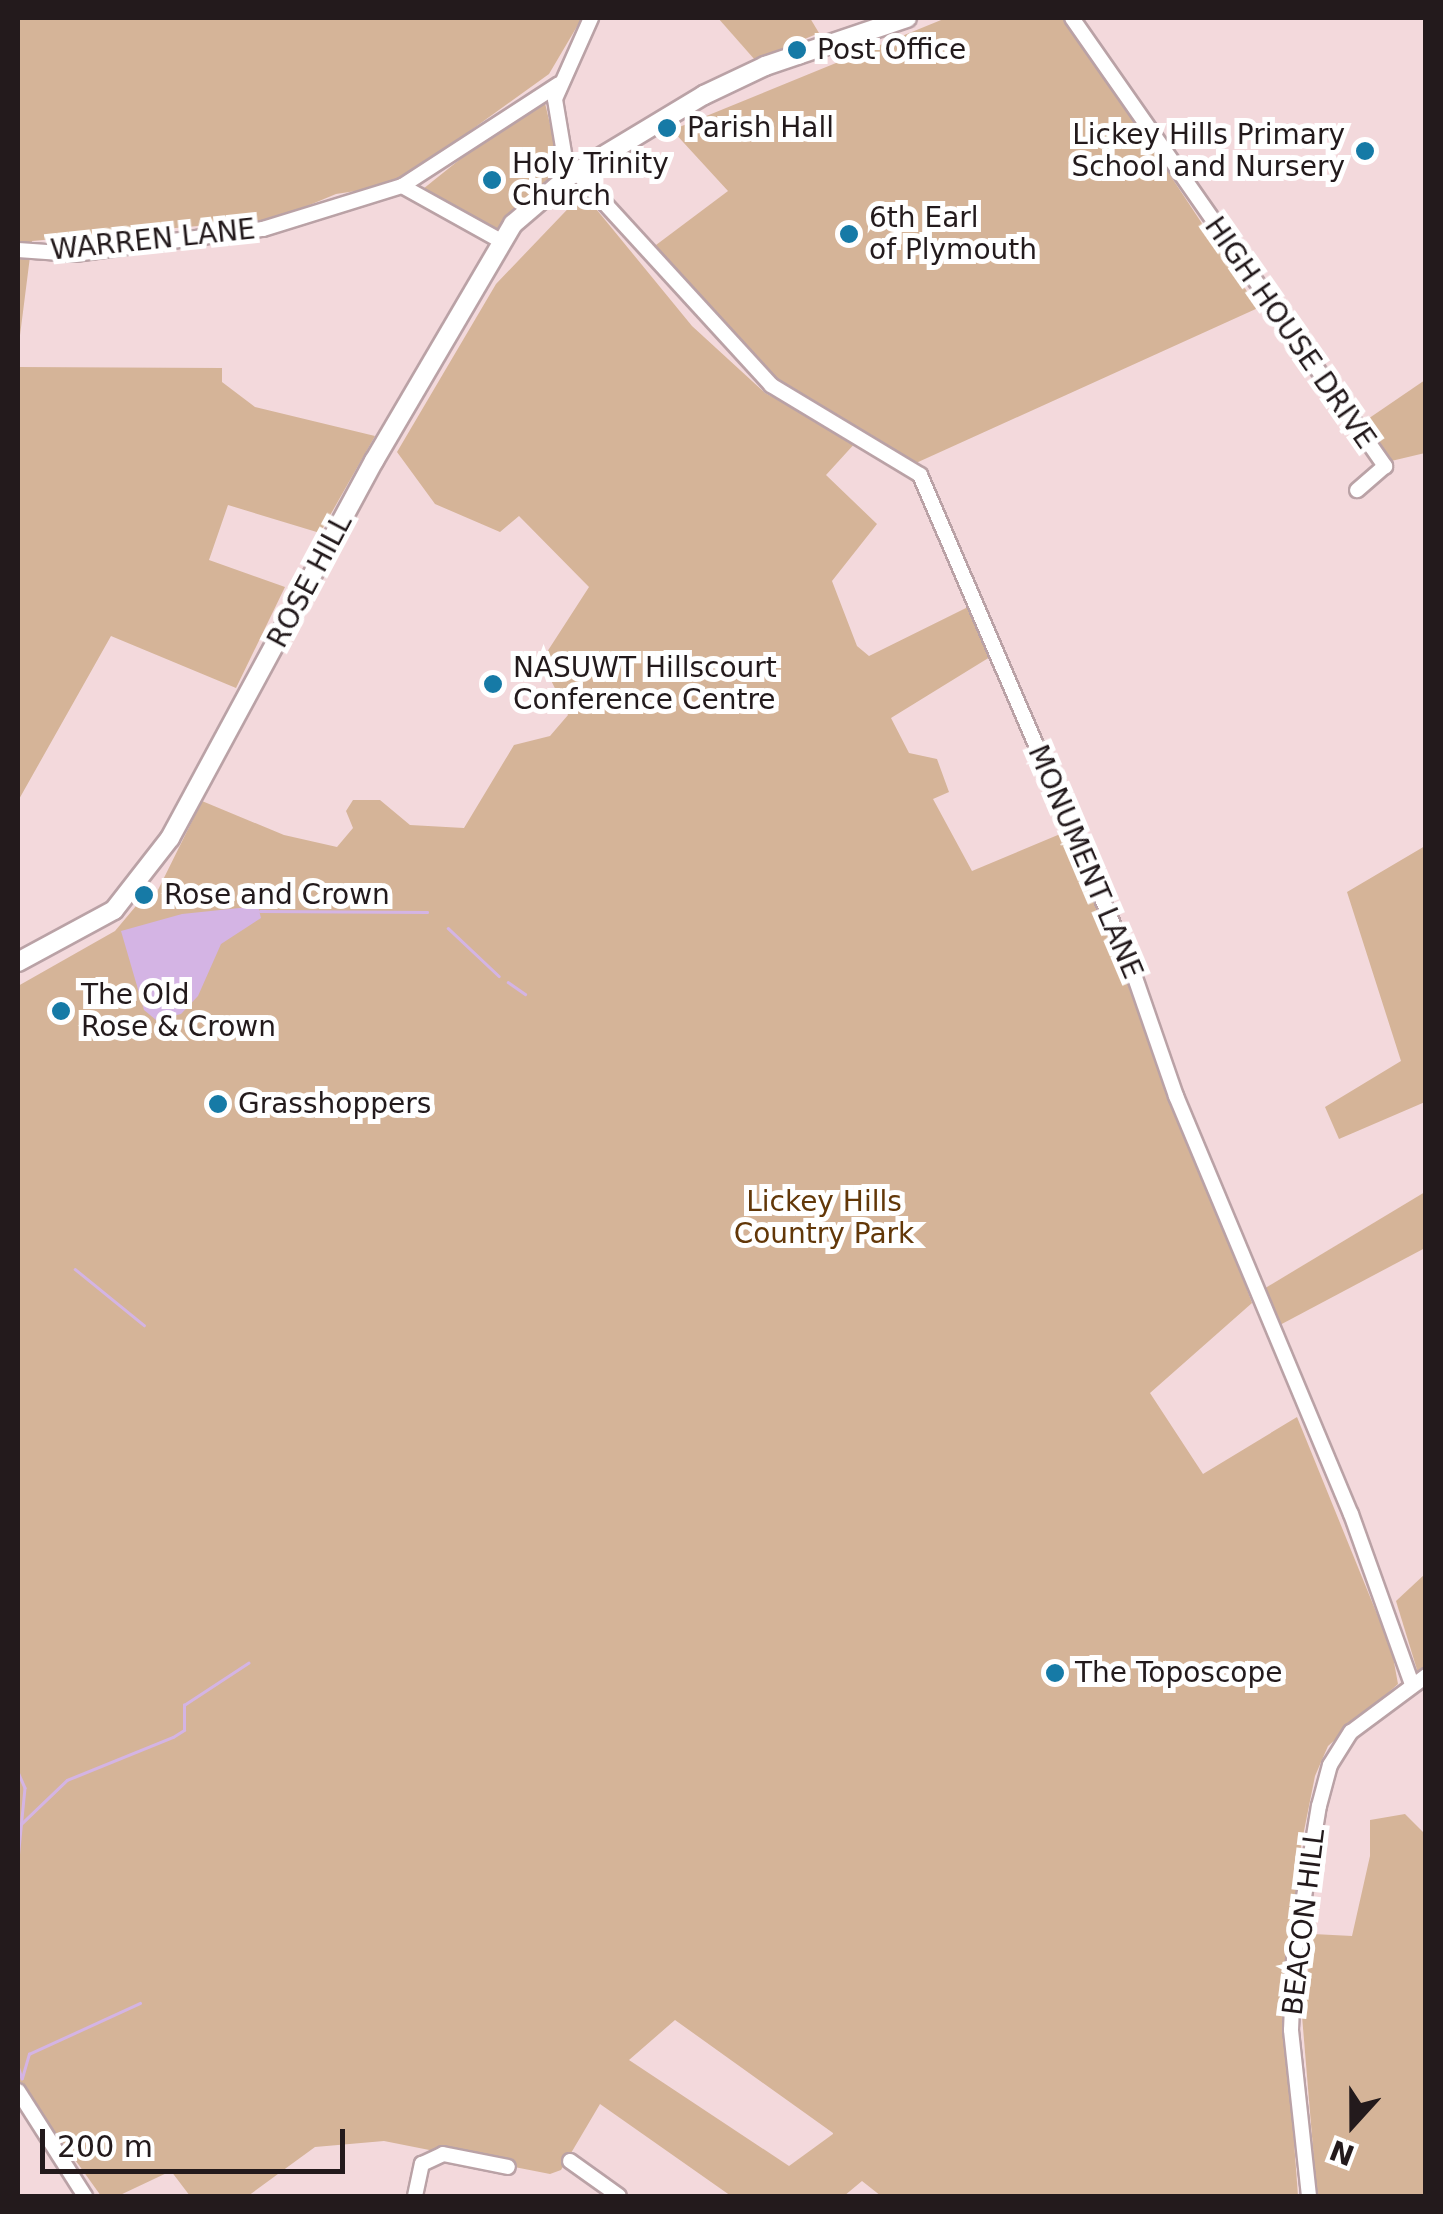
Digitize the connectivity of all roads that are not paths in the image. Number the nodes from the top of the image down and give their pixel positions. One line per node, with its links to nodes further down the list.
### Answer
1 (591, 18): 5 (street)
2 (907, 18): 4 (main road, ROSE HILL)
3 (1072, 18): 10 (street, HIGH HOUSE DRIVE)
4 (878, 22): 6 (main road, ROSE HILL)
5 (558, 84): 6 (street); 7 (street, WARREN LANE)
6 (572, 174): 8 (main road, ROSE HILL); 12 (street, MONUMENT LANE)
7 (402, 186): 8 (street); 9 (street, WARREN LANE)
8 (499, 240): 11 (main road, ROSE HILL)
9 (18, 250)
10 (1357, 490)
11 (18, 962)
12 (1418, 1679): 19 (street, BEACON HILL)
13 (18, 2091): 16 (street)
14 (570, 2161): 18 (street)
15 (508, 2166): 17 (street)
16 (85, 2196)
17 (415, 2196)
18 (618, 2196)
19 (1310, 2196)

